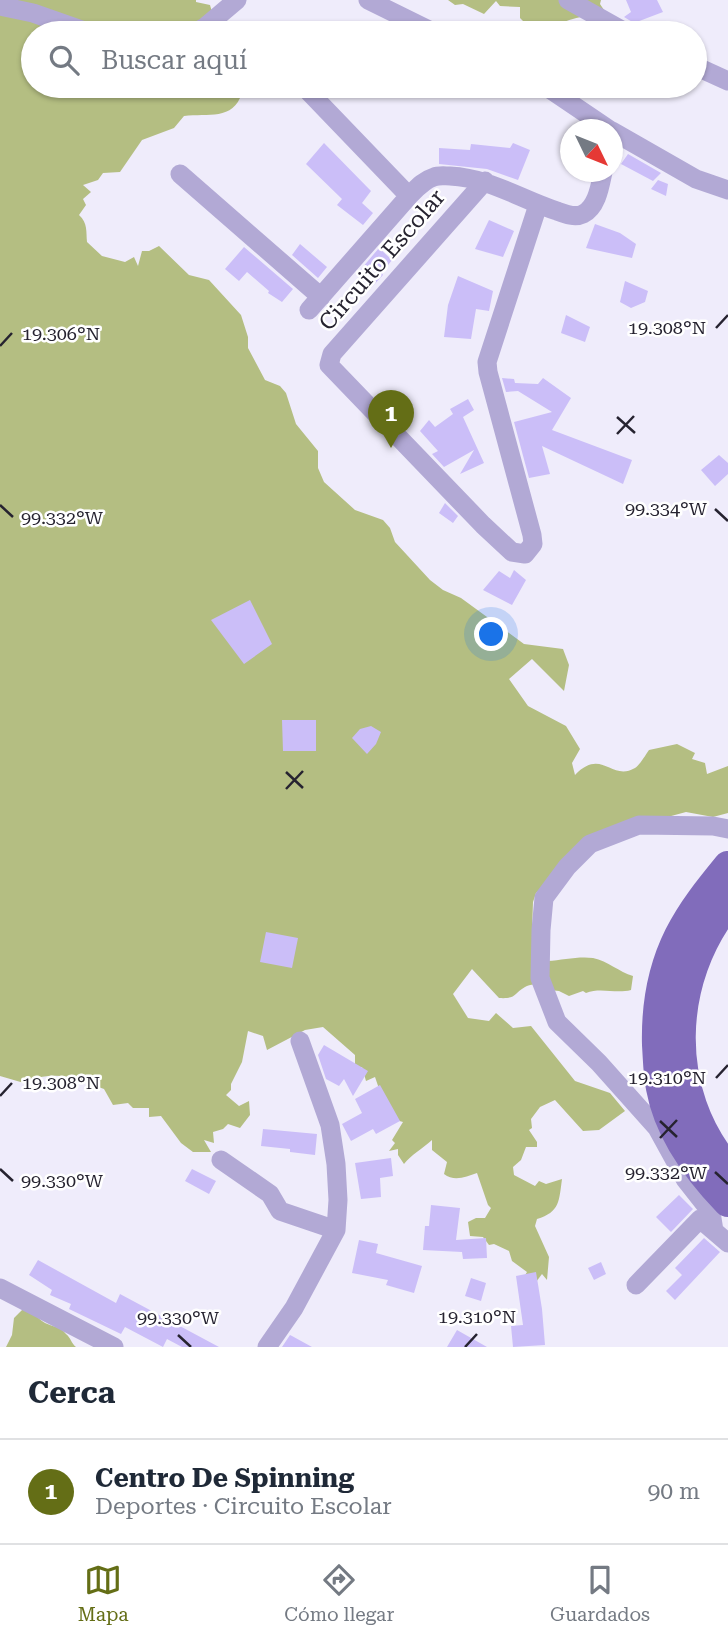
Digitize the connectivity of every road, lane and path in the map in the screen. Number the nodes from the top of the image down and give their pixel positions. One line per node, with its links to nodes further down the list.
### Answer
1 (237, 0): 6 (street)
2 (368, 0): 7 (street)
3 (568, 0): 8 (street)
4 (0, 6): 5 (street)
5 (56, 21)
6 (212, 21)
7 (411, 21)
8 (606, 21)
9 (707, 71): 10 (street)
10 (728, 81)
11 (315, 98): 19 (street)
12 (561, 98): 13 (street)
13 (588, 119)
14 (623, 137): 18 (street)
15 (180, 174): 19 (street)
16 (485, 181): 19 (street); 20 (street); 20 (street, Circuito Escolar)
17 (600, 182): 20 (street)
18 (728, 190)
19 (409, 196)
20 (538, 205)
21 (728, 829): 29 (street)
22 (728, 866): 27 (main road)
23 (728, 904): 26 (main road)
24 (300, 1041): 28 (street)
25 (221, 1160): 28 (street)
26 (728, 1168)
27 (728, 1202)
28 (336, 1230): 33 (street)
29 (714, 1231): 30 (street)
30 (636, 1285)
31 (0, 1288): 32 (street)
32 (114, 1347)
33 (267, 1347)

